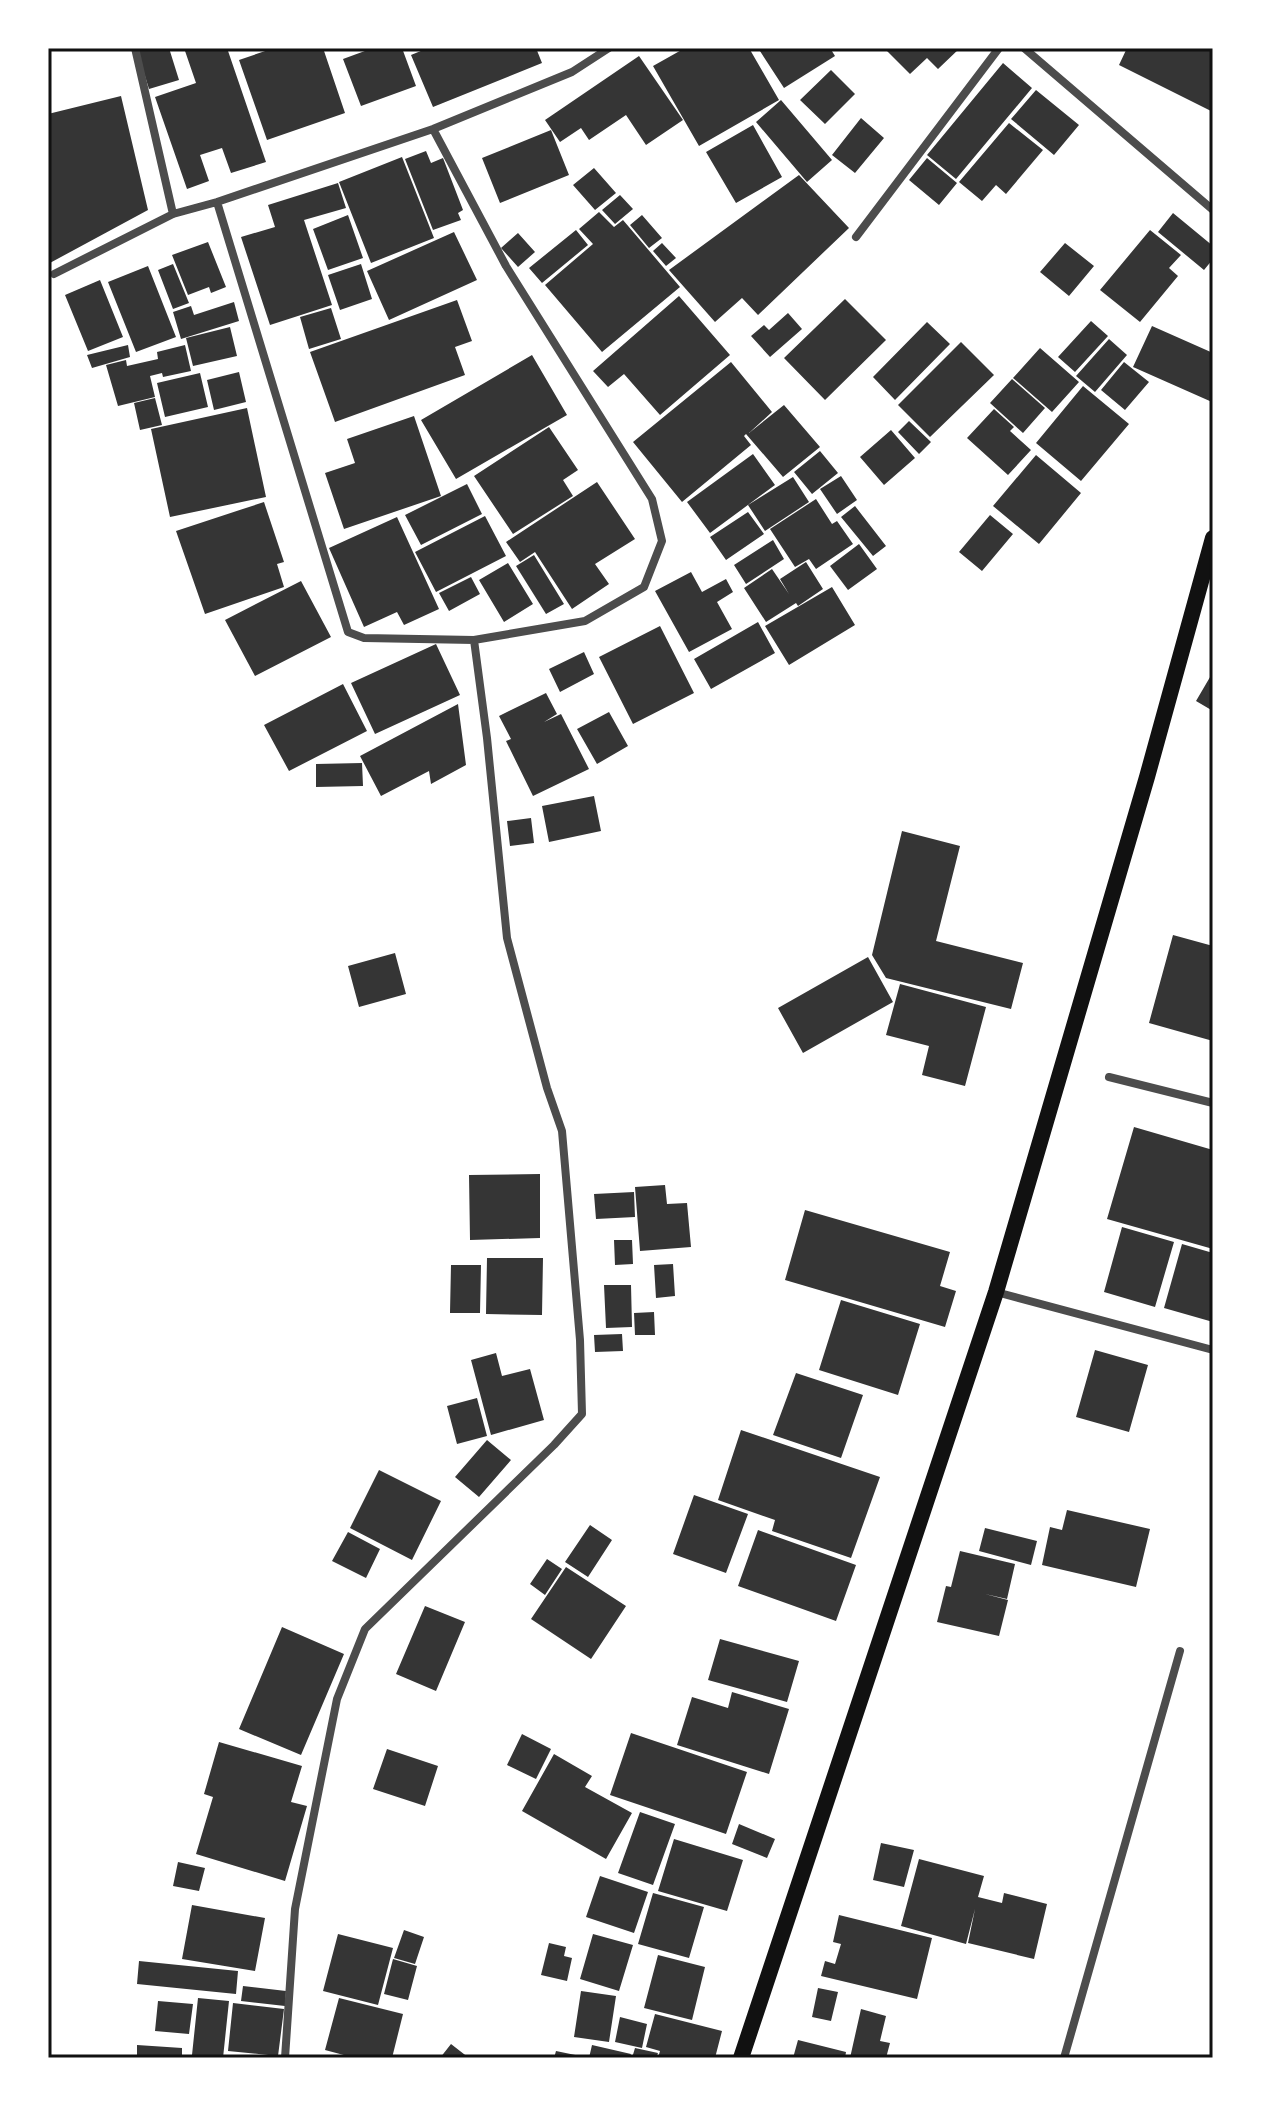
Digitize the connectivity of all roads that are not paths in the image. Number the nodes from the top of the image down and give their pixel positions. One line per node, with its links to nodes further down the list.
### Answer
1 (135, 48): 8 (street)
2 (609, 48): 5 (street)
3 (999, 48): 9 (street)
4 (1024, 48): 7 (street)
5 (433, 129): 6 (street); 12 (street)
6 (217, 202): 8 (street); 12 (street)
7 (1213, 210)
8 (173, 214): 10 (street)
9 (856, 237)
10 (54, 274)
11 (1213, 538): 15 (main road)
12 (474, 640): 18 (street)
13 (1109, 1077): 14 (street)
14 (1213, 1103)
15 (996, 1292): 16 (street); 19 (main road)
16 (1213, 1350)
17 (1180, 1651): 20 (street)
18 (285, 2058)
19 (741, 2058)
20 (1064, 2058)

